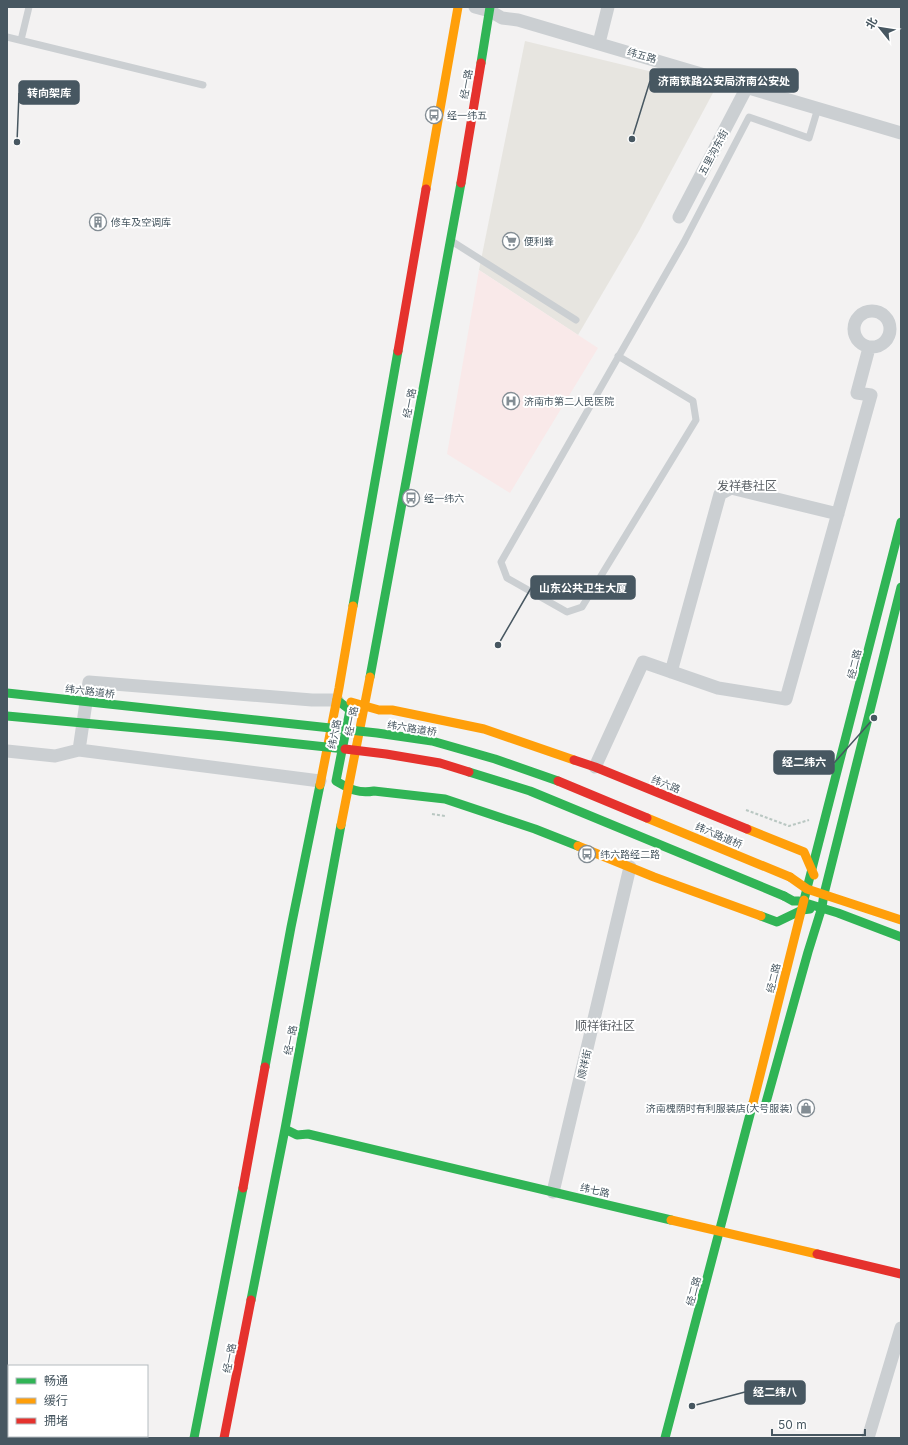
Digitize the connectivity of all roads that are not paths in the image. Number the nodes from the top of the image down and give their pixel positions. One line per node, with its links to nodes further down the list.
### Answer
1 (29, 7): 7 (lane)
2 (458, 7): 25 (main road, 经一路)
3 (474, 7): 5 (street, 纬五路)
4 (608, 7): 8 (street)
5 (490, 9): 8 (street, 纬五路); 14 (main road, 经一路)
6 (7, 37): 7 (lane)
7 (21, 40): 9 (lane)
8 (599, 43): 10 (street, 纬五路)
9 (203, 85)
10 (747, 87): 11 (street, 纬五路); 13 (street, 五里沟东街)
11 (818, 108): 12 (street, 纬五路); 18 (lane)
12 (901, 133)
13 (679, 217)
14 (451, 240): 15 (lane); 26 (main road, 经一路)
15 (576, 320)
16 (896, 337): 17 (street); 17 (street)
17 (869, 348): 19 (street)
18 (618, 356): 18 (lane)
19 (838, 514): 23 (street); 23 (street)
20 (901, 522): 21 (main road, 经二路)
21 (899, 542): 34 (main road, 经二路)
22 (901, 587): 36 (main road)
23 (670, 672): 30 (street)
24 (7, 693): 35 (main road, 纬六路道桥, bridge)
25 (337, 700): 26 (main road, 纬六路); 28 (street); 31 (main road, 经一路); 32 (main road, 纬六路)
26 (365, 705): 30 (main road, 纬六路); 32 (main road, 经一路)
27 (7, 716): 37 (main road, bridge)
28 (79, 750): 29 (street); 31 (street)
29 (7, 751)
30 (595, 767): 34 (main road, 纬六路)
31 (320, 781): 47 (main road, 经一路)
32 (348, 788): 33 (main road); 42 (main road, 经一路)
33 (630, 867): 37 (main road); 43 (street, 顺祥街)
34 (812, 872): 35 (main road, 经二路); 36 (main road, 纬六路)
35 (807, 888): 36 (main road); 37 (main road, 经二路)
36 (824, 894): 38 (main road); 39 (main road)
37 (803, 906): 38 (main road); 44 (main road, 经二路)
38 (822, 907): 40 (main road); 41 (main road)
39 (901, 920)
40 (901, 937)
41 (764, 1112)
42 (285, 1129): 43 (main road, 纬七路); 48 (main road, 经一路)
43 (553, 1192): 44 (main road, 纬七路)
44 (720, 1231): 45 (main road, 纬七路); 49 (main road, 经二路)
45 (901, 1274)
46 (901, 1328): 50 (street)
47 (194, 1438)
48 (224, 1438)
49 (665, 1438)
50 (868, 1438)

